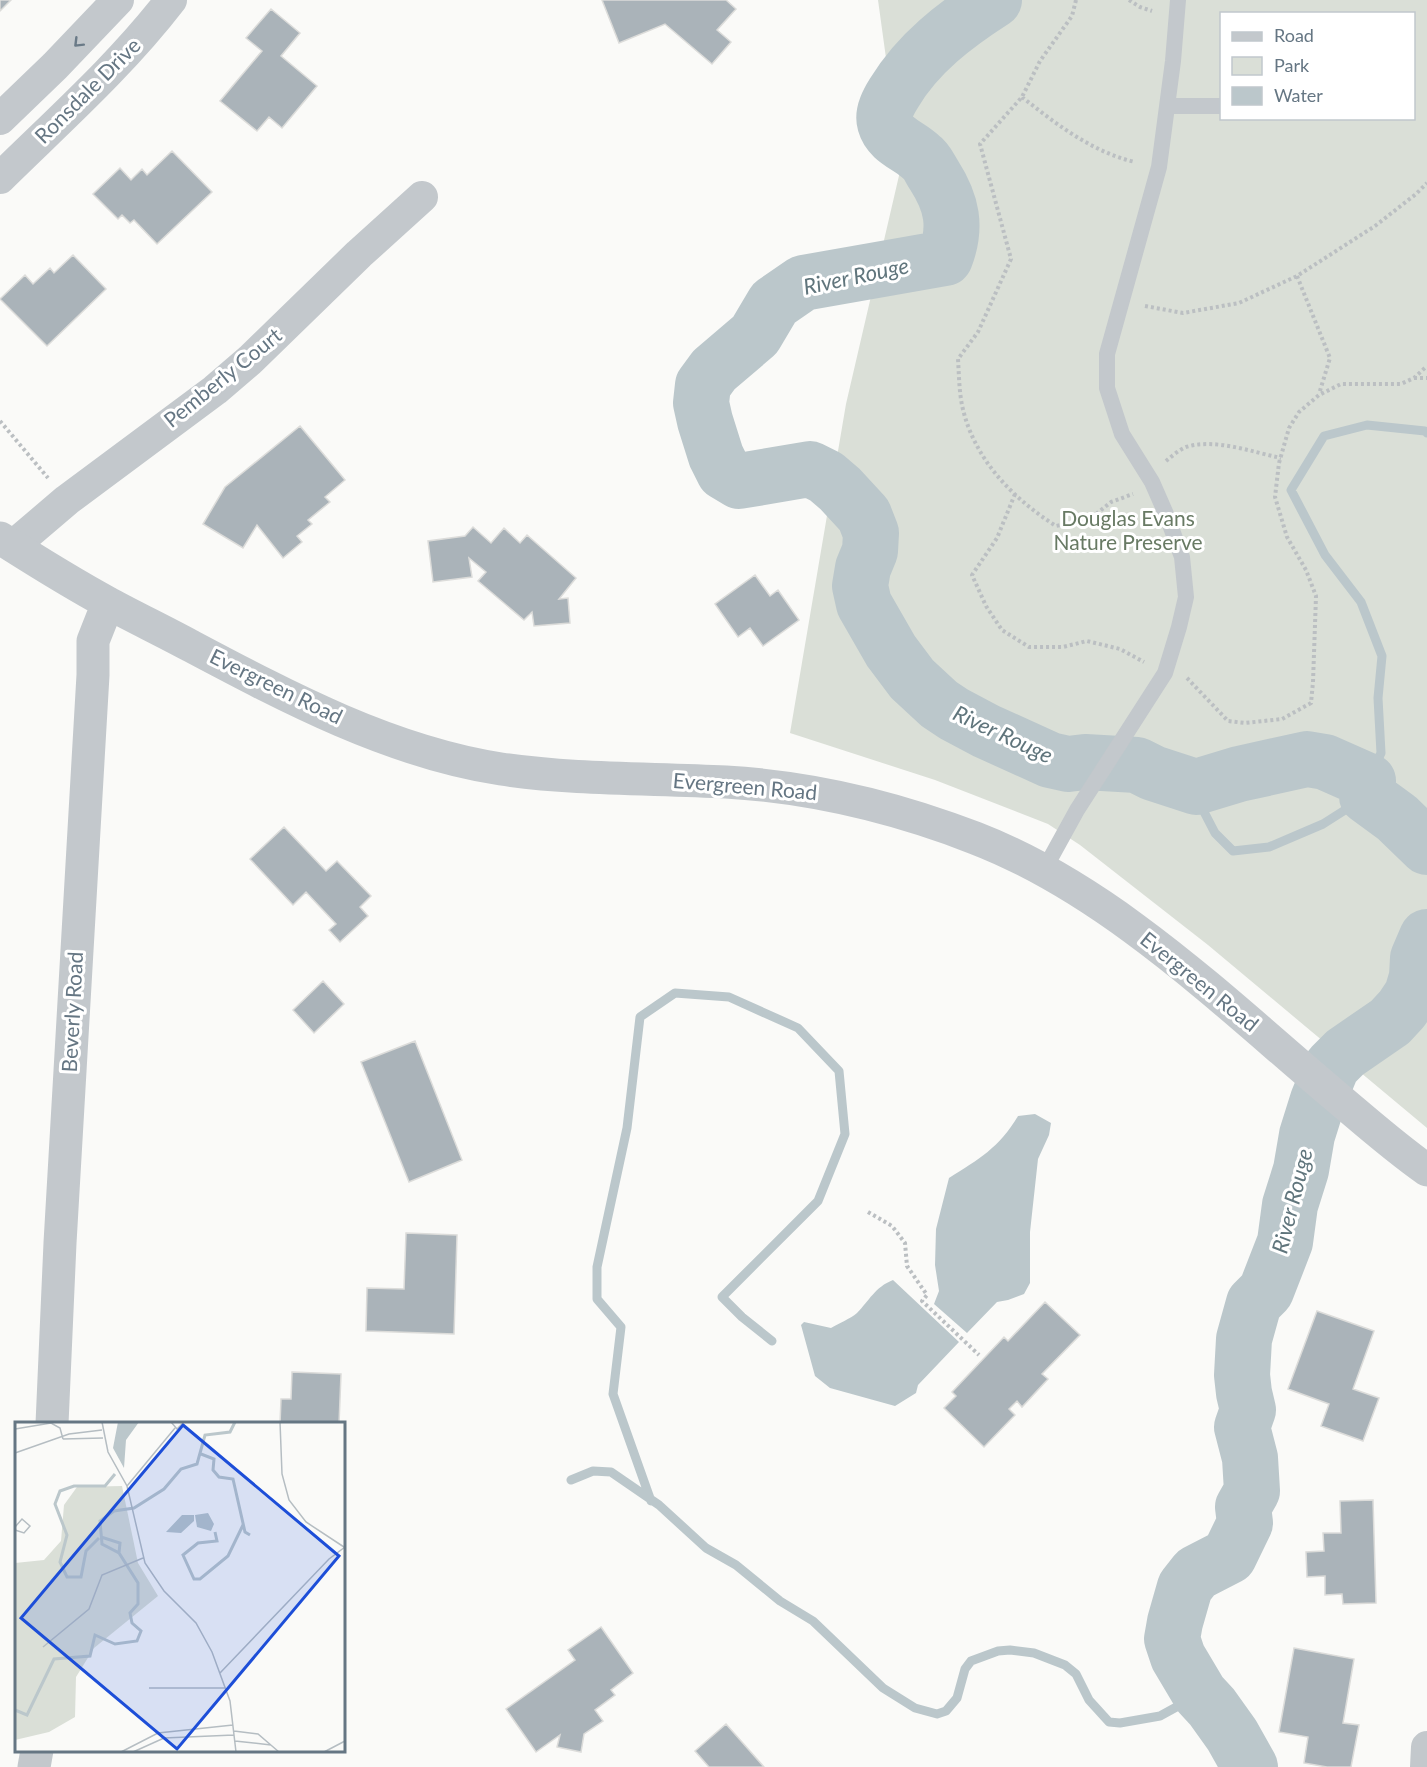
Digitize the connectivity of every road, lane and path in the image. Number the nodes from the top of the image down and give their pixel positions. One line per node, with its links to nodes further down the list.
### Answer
1 (118, 0): 8 (street, Ronsdale Drive, one-way to 8)
2 (171, 0): 10 (street, Ronsdale Drive)
3 (1076, 0): 5 (path)
4 (1178, 0): 6 (lane)
5 (1022, 97): 9 (path); 20 (path)
6 (1167, 106): 7 (lane); 9 (lane)
7 (1220, 106)
8 (0, 119)
9 (1159, 167): 14 (lane)
10 (0, 178)
11 (1427, 183): 13 (path)
12 (422, 197): 21 (street, Pemberly Court)
13 (1297, 276): 14 (path); 17 (path)
14 (1121, 302): 20 (lane)
15 (1414, 378): 16 (path)
16 (1427, 378)
17 (1319, 395)
18 (0, 421): 21 (path)
19 (1281, 458): 20 (path)
20 (1152, 482): 24 (lane)
21 (67, 501): 22 (street, Pemberly Court)
22 (7, 542): 23 (street, Evergreen Road)
23 (108, 603): 24 (street, Evergreen Road); 28 (street, Beverly Road)
24 (1044, 870): 25 (street, Evergreen Road)
25 (1427, 1170)
26 (868, 1212): 27 (path)
27 (979, 1355)
28 (52, 1422)
29 (1427, 1747): 32 (street)
30 (37, 1752): 31 (street)
31 (34, 1767)
32 (1426, 1767)

